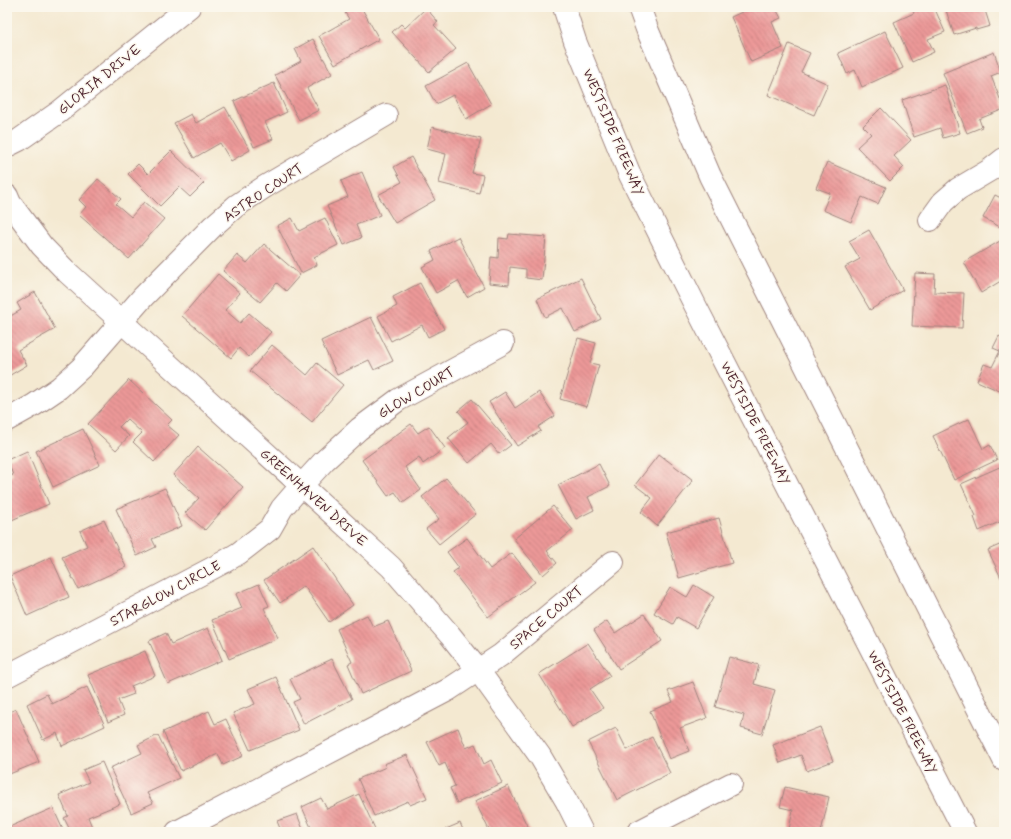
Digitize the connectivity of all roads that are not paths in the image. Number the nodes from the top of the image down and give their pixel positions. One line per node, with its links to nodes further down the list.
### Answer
1 (189, 7): 5 (main road, GLORIA DRIVE)
2 (564, 7): 21 (main road, WESTSIDE FREEWAY)
3 (639, 7): 16 (main road)
4 (386, 115): 9 (main road, ASTRO COURT)
5 (7, 146)
6 (1004, 159): 8 (main road)
7 (7, 196): 9 (main road, GREENHAVEN DRIVE)
8 (930, 220)
9 (121, 322): 11 (main road, ASTRO COURT); 12 (main road, GREENHAVEN DRIVE)
10 (503, 343): 12 (main road, GLOW COURT)
11 (7, 420)
12 (302, 485): 14 (main road, GREENHAVEN DRIVE); 15 (main road, STARGLOW CIRCLE)
13 (613, 562): 14 (main road, SPACE COURT)
14 (478, 670): 18 (main road); 19 (main road, GREENHAVEN DRIVE)
15 (7, 676)
16 (1004, 760)
17 (731, 784): 20 (main road)
18 (177, 832)
19 (582, 832)
20 (638, 832)
21 (965, 832)

